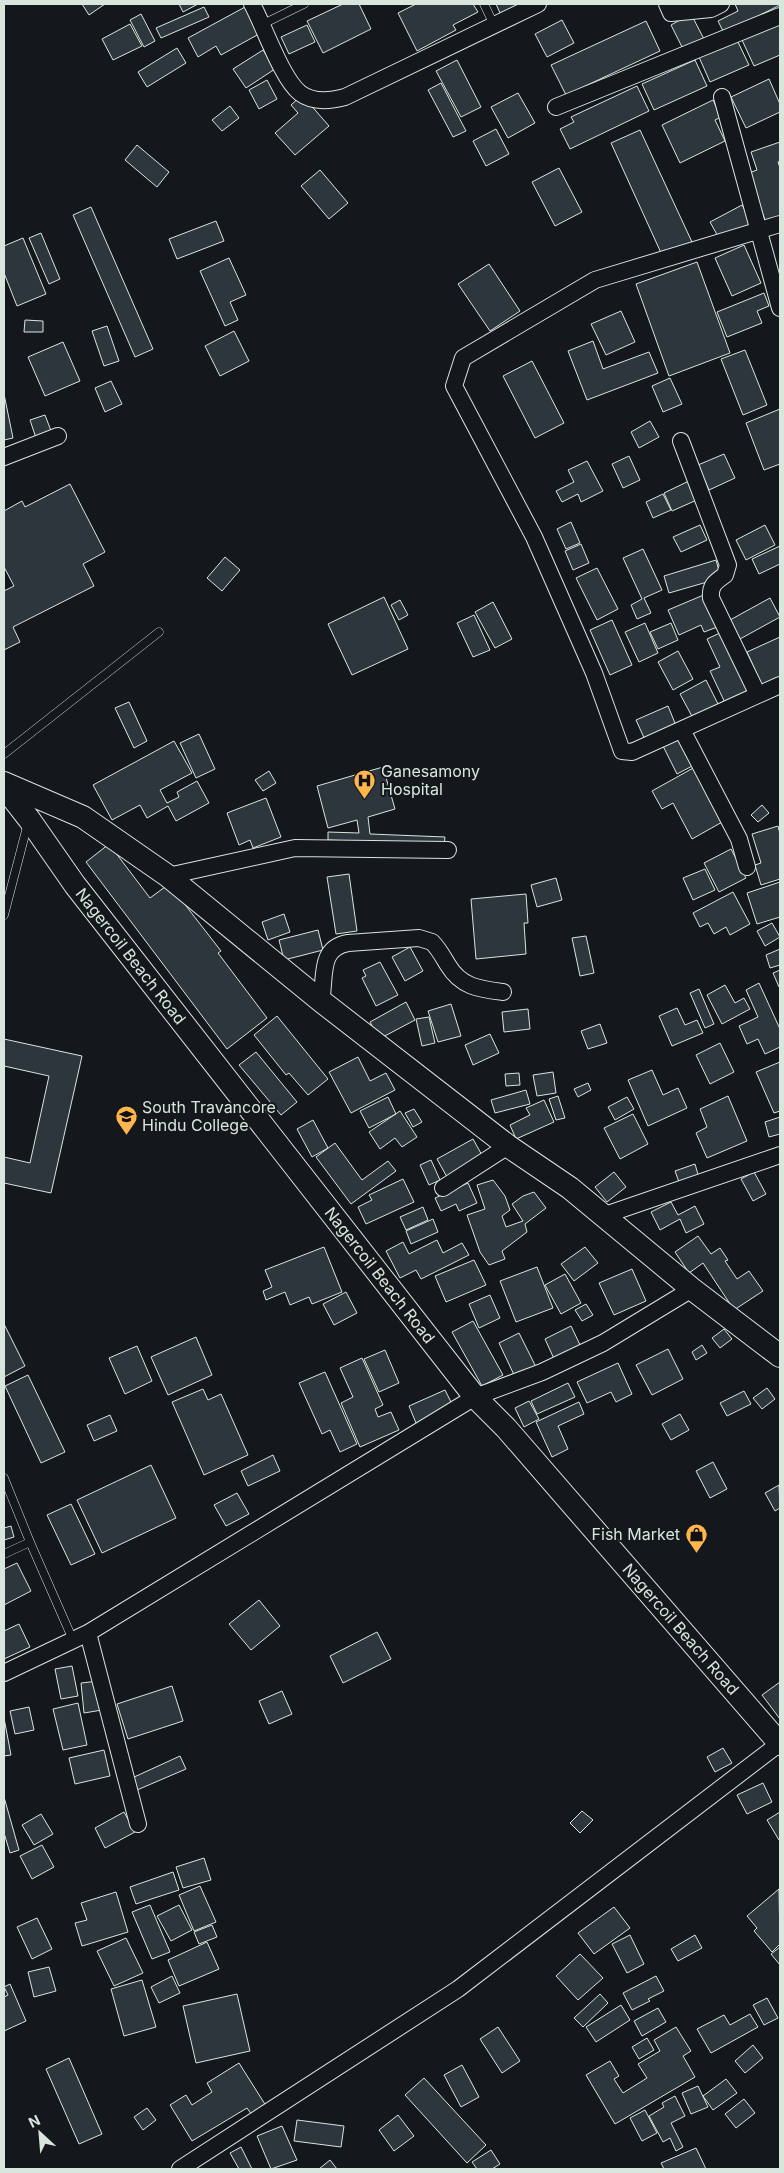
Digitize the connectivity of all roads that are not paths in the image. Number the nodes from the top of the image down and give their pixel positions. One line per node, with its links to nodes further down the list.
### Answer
1 (252, 4): 8 (street)
2 (304, 4): 8 (lane)
3 (484, 4): 9 (lane)
4 (538, 4): 9 (street)
5 (667, 4): 6 (street)
6 (721, 4)
7 (780, 16): 11 (street)
8 (263, 24): 9 (street)
9 (494, 25)
10 (722, 98): 13 (street)
11 (556, 107)
12 (780, 224): 13 (street)
13 (759, 231): 14 (street); 21 (street)
14 (780, 308)
15 (58, 436): 17 (street)
16 (681, 441): 20 (street)
17 (4, 457)
18 (159, 632): 22 (lane)
19 (780, 685): 20 (street)
20 (758, 696): 21 (street)
21 (682, 730): 26 (street)
22 (4, 754)
23 (4, 785): 24 (main road, Nagercoil Beach Road); 27 (main road)
24 (29, 819): 28 (lane); 37 (main road, Nagercoil Beach Road)
25 (448, 850): 27 (street)
26 (747, 867)
27 (168, 876): 30 (main road)
28 (4, 916)
29 (503, 992): 30 (street)
30 (321, 1001): 31 (main road)
31 (508, 1146): 33 (street); 34 (main road)
32 (780, 1155): 34 (street)
33 (443, 1188)
34 (605, 1215): 35 (main road)
35 (692, 1289): 36 (main road); 37 (street)
36 (780, 1356)
37 (475, 1397): 41 (street); 44 (main road, Nagercoil Beach Road)
38 (4, 1478): 39 (lane)
39 (30, 1542): 40 (lane); 42 (lane)
40 (4, 1554)
41 (88, 1633): 42 (street); 45 (street)
42 (73, 1640): 43 (street)
43 (4, 1673)
44 (780, 1743): 46 (street)
45 (138, 1824)
46 (180, 2169)

